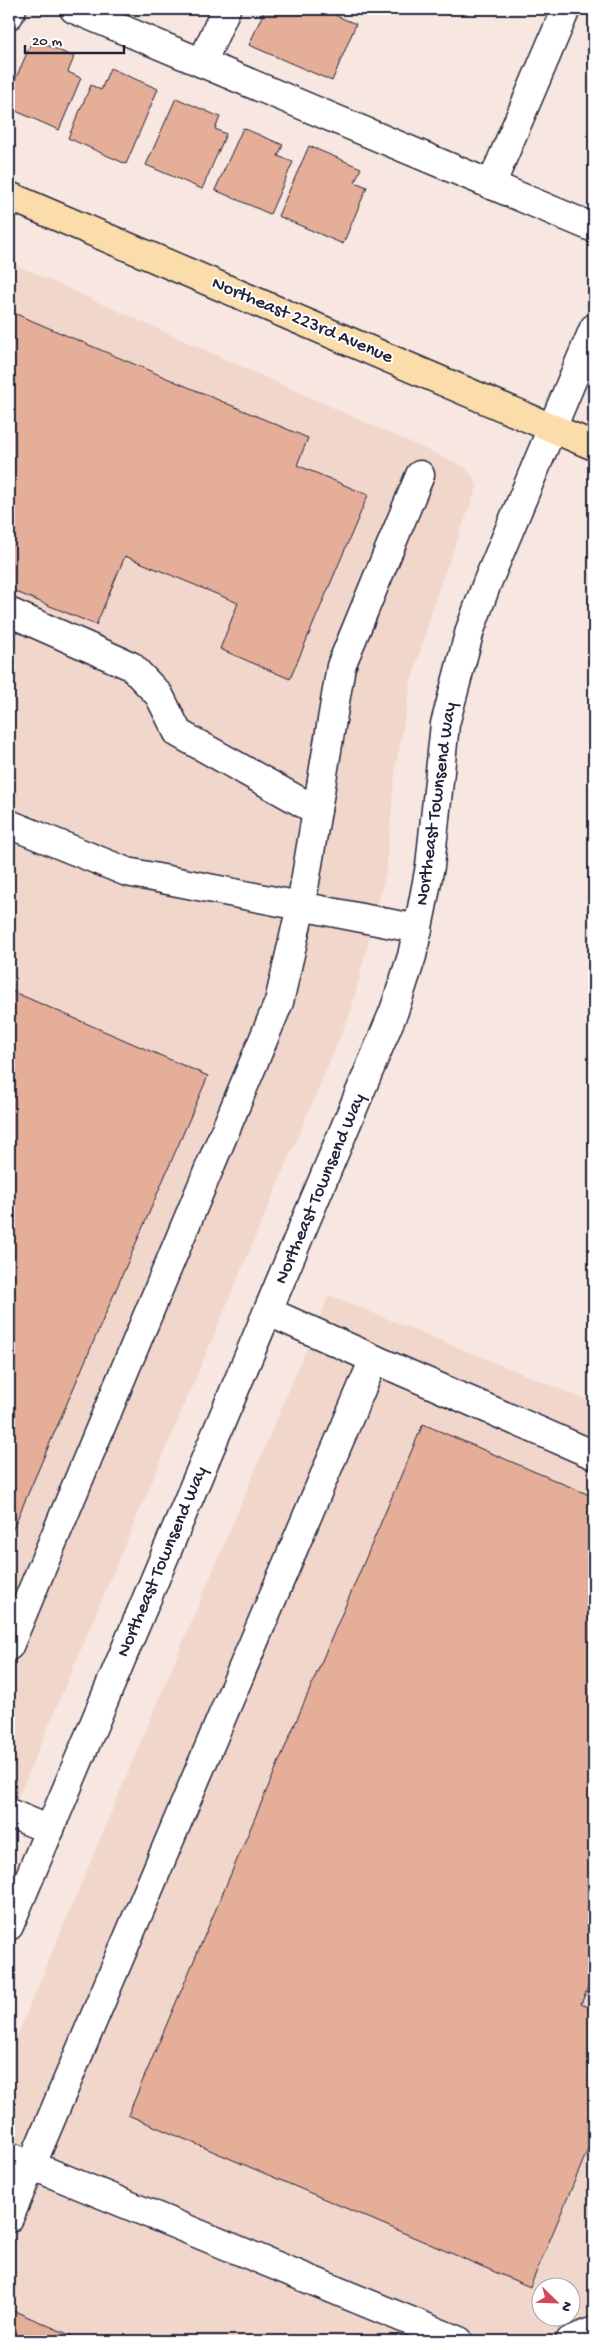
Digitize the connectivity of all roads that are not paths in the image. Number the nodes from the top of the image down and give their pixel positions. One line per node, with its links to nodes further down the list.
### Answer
1 (12, 9): 5 (street)
2 (74, 9): 6 (street)
3 (226, 9): 6 (street)
4 (566, 9): 7 (street)
5 (9, 16)
6 (202, 63): 7 (street)
7 (491, 185): 9 (street)
8 (9, 196): 11 (main road, Northeast 223rd Avenue)
9 (594, 228)
10 (594, 328): 11 (street, Northeast Townsend Way)
11 (553, 428): 12 (main road, Northeast 223rd Avenue); 18 (street, Northeast Townsend Way)
12 (594, 446)
13 (420, 475): 15 (street)
14 (9, 612): 15 (street)
15 (317, 811): 17 (street)
16 (9, 824): 17 (street)
17 (301, 906): 18 (street); 22 (street)
18 (418, 929): 19 (street, Northeast Townsend Way)
19 (269, 1312): 20 (street); 24 (street, Northeast Townsend Way)
20 (374, 1359): 21 (street); 26 (street)
21 (594, 1455)
22 (9, 1646)
23 (9, 1813): 24 (street)
24 (50, 1830): 25 (street, Northeast Townsend Way)
25 (9, 1926)
26 (20, 2161): 27 (street); 29 (street)
27 (9, 2218)
28 (594, 2331): 30 (street)
29 (459, 2341)
30 (570, 2341)

